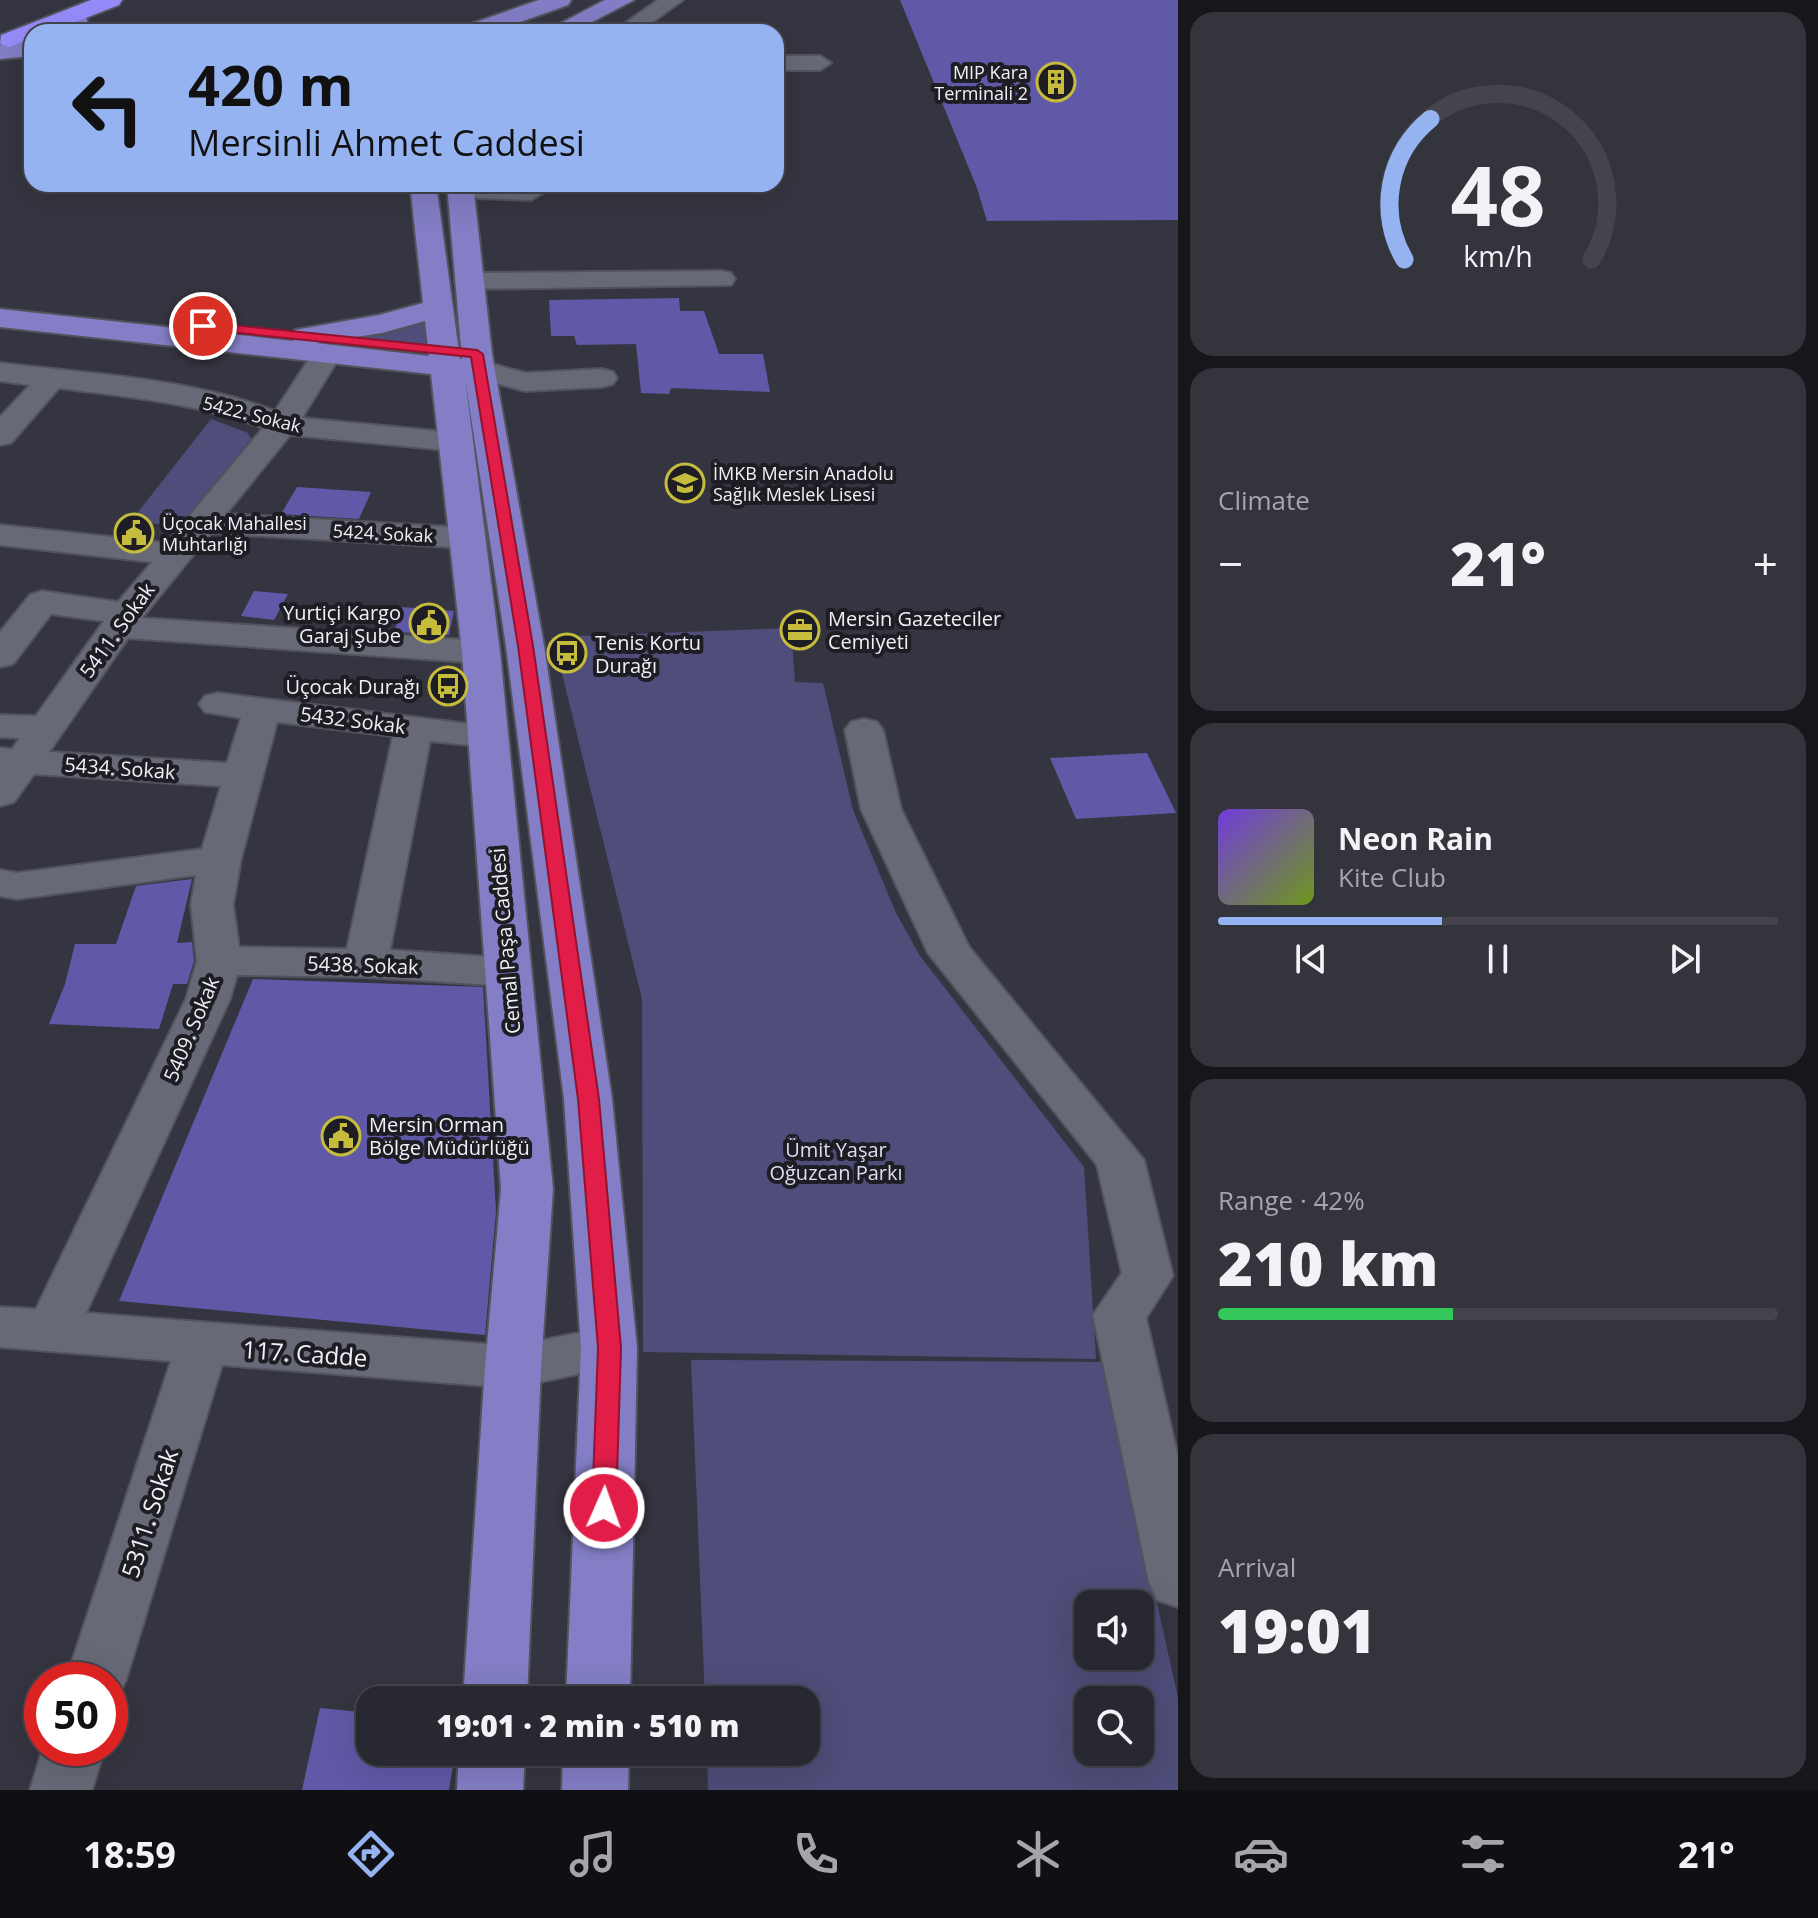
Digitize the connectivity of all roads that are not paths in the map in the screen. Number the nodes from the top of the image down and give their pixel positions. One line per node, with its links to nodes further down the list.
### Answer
1 (111, 0): 5 (highway)
2 (560, 0): 7 (main road)
3 (623, 0): 8 (main road)
4 (672, 0): 9 (street)
5 (76, 15): 6 (highway)
6 (54, 24)
7 (492, 24)
8 (572, 24)
9 (636, 24)
10 (784, 63): 11 (street)
11 (820, 63)
12 (448, 192): 14 (main road, Cemal Paşa Caddesi)
13 (721, 279): 14 (street)
14 (454, 295): 17 (main road); 21 (main road, Cemal Paşa Caddesi)
15 (0, 300): 17 (main road)
16 (0, 318): 17 (main road)
17 (323, 349): 21 (main road); 21 (main road); 22 (street, 5411. Sokak)
18 (0, 372): 19 (street, 5422. Sokak)
19 (52, 378): 22 (street, 5422. Sokak); 23 (street)
20 (602, 378): 21 (street, 5422. Sokak)
21 (460, 381): 22 (street, 5422. Sokak); 26 (main road, Cemal Paşa Caddesi); 49 (main road, Cemal Paşa Caddesi)
22 (282, 425): 24 (street, 5411. Sokak)
23 (0, 436)
24 (202, 523): 26 (street, 5424. Sokak); 27 (street, 5411. Sokak)
25 (0, 535): 27 (street)
26 (468, 538): 29 (main road, Cemal Paşa Caddesi)
27 (174, 554): 28 (street, 5411. Sokak)
28 (123, 621): 29 (street); 30 (street); 35 (street, 5411. Sokak)
29 (481, 652): 37 (main road, Cemal Paşa Caddesi)
30 (0, 656)
31 (218, 704): 32 (street, 5432 Sokak)
32 (262, 709): 34 (street, 5432 Sokak); 39 (street, 5409. Sokak)
33 (0, 726): 35 (street)
34 (414, 727): 37 (street, 5432 Sokak); 44 (street)
35 (44, 728): 38 (street, 5411. Sokak)
36 (864, 730): 51 (street)
37 (488, 736): 45 (main road, Cemal Paşa Caddesi)
38 (11, 761): 39 (street, 5434. Sokak); 40 (street, 5411. Sokak)
39 (241, 776): 41 (street, 5409. Sokak)
40 (0, 794)
41 (220, 859): 42 (street); 43 (street, 5409. Sokak)
42 (0, 883)
43 (219, 961): 44 (street, 5438. Sokak); 47 (street, 5409. Sokak)
44 (366, 963): 45 (street, 5438. Sokak)
45 (508, 972): 50 (main road, Cemal Paşa Caddesi)
46 (0, 1327): 47 (street, 117. Cadde)
47 (52, 1331): 48 (street, 117. Cadde)
48 (202, 1345): 50 (street, 117. Cadde); 52 (street, 5311. Sokak)
49 (609, 1348): 50 (street, 117. Cadde); 54 (main road, Cemal Paşa Caddesi)
50 (513, 1367): 53 (main road, Cemal Paşa Caddesi)
51 (1178, 1582)
52 (102, 1662)
53 (496, 1686)
54 (598, 1686)
55 (68, 1766): 58 (street)
56 (491, 1766): 59 (main road)
57 (596, 1766): 60 (main road)
58 (61, 1790)
59 (490, 1790)
60 (595, 1790)

